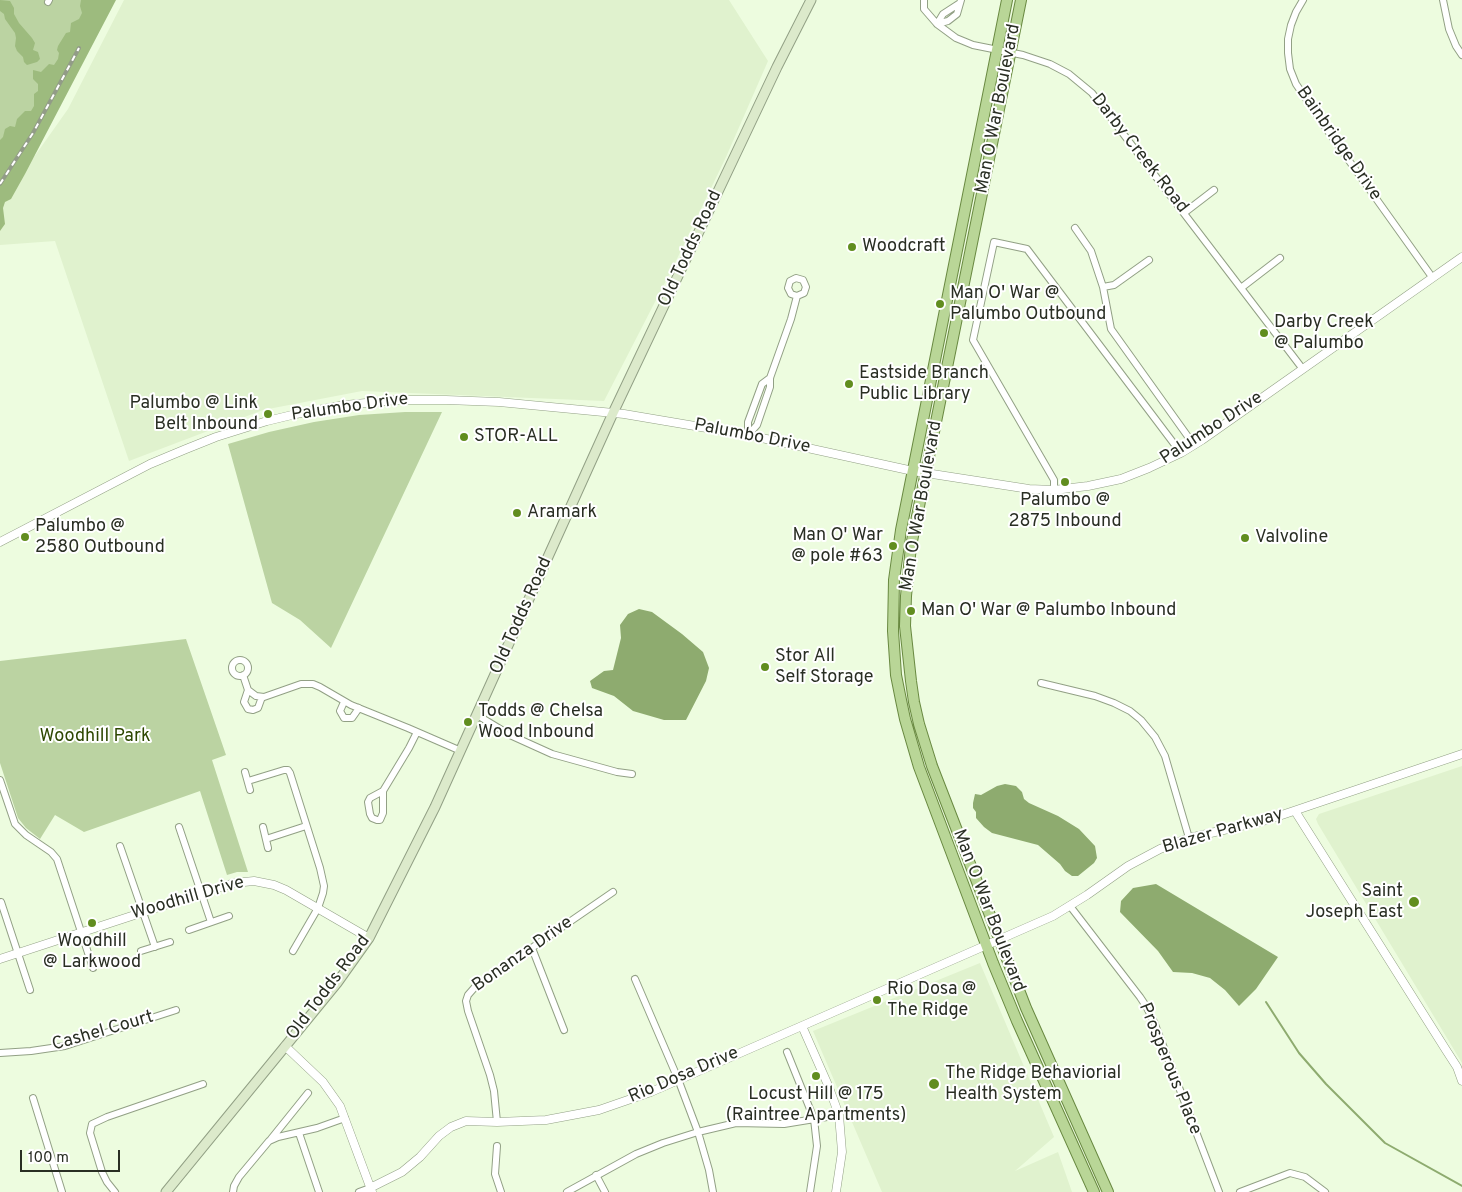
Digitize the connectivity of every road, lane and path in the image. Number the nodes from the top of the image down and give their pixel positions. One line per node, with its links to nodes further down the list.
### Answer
1 (812, 0): 23 (main road, Old Todds Road)
2 (924, 0): 8 (street, Darby Creek Road)
3 (1008, 0): 9 (main road, Man O War Boulevard)
4 (1021, 0): 10 (main road, Man O War Boulevard)
5 (1303, 0): 18 (street, Bainbridge Drive)
6 (1443, 0): 11 (street)
7 (961, 2): 8 (street)
8 (937, 24): 9 (street, Darby Creek Road)
9 (998, 49): 10 (street, Darby Creek Road); 27 (main road, Man O War Boulevard)
10 (1010, 53): 13 (street, Darby Creek Road); 28 (main road, Man O War Boulevard)
11 (1462, 55)
12 (1214, 190): 13 (street)
13 (1184, 213): 20 (street, Darby Creek Road)
14 (1075, 228): 19 (street)
15 (1462, 257): 18 (street, Palumbo Drive)
16 (1280, 258): 20 (street)
17 (1149, 260): 19 (street)
18 (1432, 277): 22 (street, Palumbo Drive)
19 (1103, 287): 25 (street)
20 (1240, 288): 22 (street, Darby Creek Road)
21 (798, 296): 24 (street)
22 (1302, 368): 25 (street, Palumbo Drive)
23 (613, 413): 24 (street, Palumbo Drive); 30 (street, Palumbo Drive); 37 (main road, Old Todds Road)
24 (748, 435): 27 (street, Palumbo Drive)
25 (1194, 445): 26 (street, Palumbo Drive)
26 (1181, 453): 29 (street, Palumbo Drive); 29 (street)
27 (912, 471): 28 (street, Palumbo Drive); 68 (main road, Man O War Boulevard)
28 (926, 473): 29 (street, Palumbo Drive); 66 (main road, Man O War Boulevard)
29 (1054, 490)
30 (0, 542)
31 (243, 675): 33 (street)
32 (1041, 683): 51 (street)
33 (248, 690): 34 (street); 34 (street)
34 (262, 697): 35 (street)
35 (344, 702): 36 (street); 36 (street)
36 (359, 708): 38 (street)
37 (477, 715): 39 (main road, Old Todds Road); 42 (street)
38 (417, 732): 39 (street); 46 (street)
39 (461, 751): 65 (main road, Old Todds Road)
40 (1462, 754): 47 (street, Blazer Parkway)
41 (245, 772): 44 (street)
42 (632, 774)
43 (0, 780): 64 (street)
44 (248, 781): 45 (street); 48 (street)
45 (250, 790)
46 (383, 790)
47 (1295, 811): 51 (street, Blazer Parkway); 85 (street)
48 (306, 826): 52 (street); 59 (street)
49 (179, 827): 56 (street)
50 (263, 827): 52 (street)
51 (1189, 838): 58 (street, Blazer Parkway)
52 (266, 839): 54 (street)
53 (120, 846): 60 (street)
54 (268, 848)
55 (613, 892): 70 (street, Bonanza Drive)
56 (202, 893): 59 (street, Woodhill Drive); 60 (street, Woodhill Drive); 62 (street)
57 (1, 902): 73 (street)
58 (1070, 906): 66 (street, Blazer Parkway); 113 (street, Prosperous Place)
59 (318, 908): 65 (street, Woodhill Drive); 72 (street)
60 (144, 911): 64 (street, Woodhill Drive); 69 (street)
61 (229, 916): 62 (street)
62 (211, 922): 63 (street)
63 (189, 930)
64 (81, 933): 73 (street, Woodhill Drive); 75 (street)
65 (369, 938): 81 (main road, Old Todds Road)
66 (998, 939): 68 (street, Rio Dosa Drive); 112 (main road, Man O War Boulevard)
67 (170, 942): 69 (street)
68 (986, 944): 79 (street, Rio Dosa Drive); 111 (main road, Man O War Boulevard)
69 (155, 947): 71 (street)
70 (532, 948): 80 (street); 92 (street, Bonanza Drive)
71 (141, 951)
72 (293, 951)
73 (18, 954): 74 (street, Woodhill Drive); 77 (street)
74 (0, 959)
75 (93, 968)
76 (635, 979): 84 (street)
77 (30, 990)
78 (176, 1010): 82 (street, Cashel Court)
79 (802, 1026): 84 (street, Rio Dosa Drive); 89 (street)
80 (564, 1030)
81 (285, 1046): 90 (street); 101 (main road, Old Todds Road)
82 (0, 1052)
83 (787, 1052): 91 (street)
84 (678, 1079): 92 (street, Rio Dosa Drive); 93 (street)
85 (1462, 1081)
86 (203, 1084): 100 (street)
87 (308, 1093): 95 (street)
88 (33, 1098): 99 (street)
89 (838, 1115): 91 (street); 110 (street)
90 (345, 1118): 94 (street); 98 (street)
91 (814, 1119): 93 (street); 109 (street)
92 (497, 1122): 98 (street, Rio Dosa Drive)
93 (698, 1132): 97 (street); 108 (street)
94 (299, 1133): 95 (street); 103 (street)
95 (269, 1141): 102 (street)
96 (497, 1146): 105 (street)
97 (596, 1175): 106 (street); 107 (street)
98 (371, 1190): 104 (street)
99 (62, 1192)
100 (115, 1192)
101 (166, 1192)
102 (233, 1192)
103 (319, 1192)
104 (359, 1192)
105 (501, 1192)
106 (567, 1192)
107 (605, 1192)
108 (713, 1192)
109 (810, 1192)
110 (836, 1192)
111 (1094, 1192)
112 (1108, 1192)
113 (1219, 1192)
114 (1240, 1192): 115 (street)
115 (1325, 1192)

